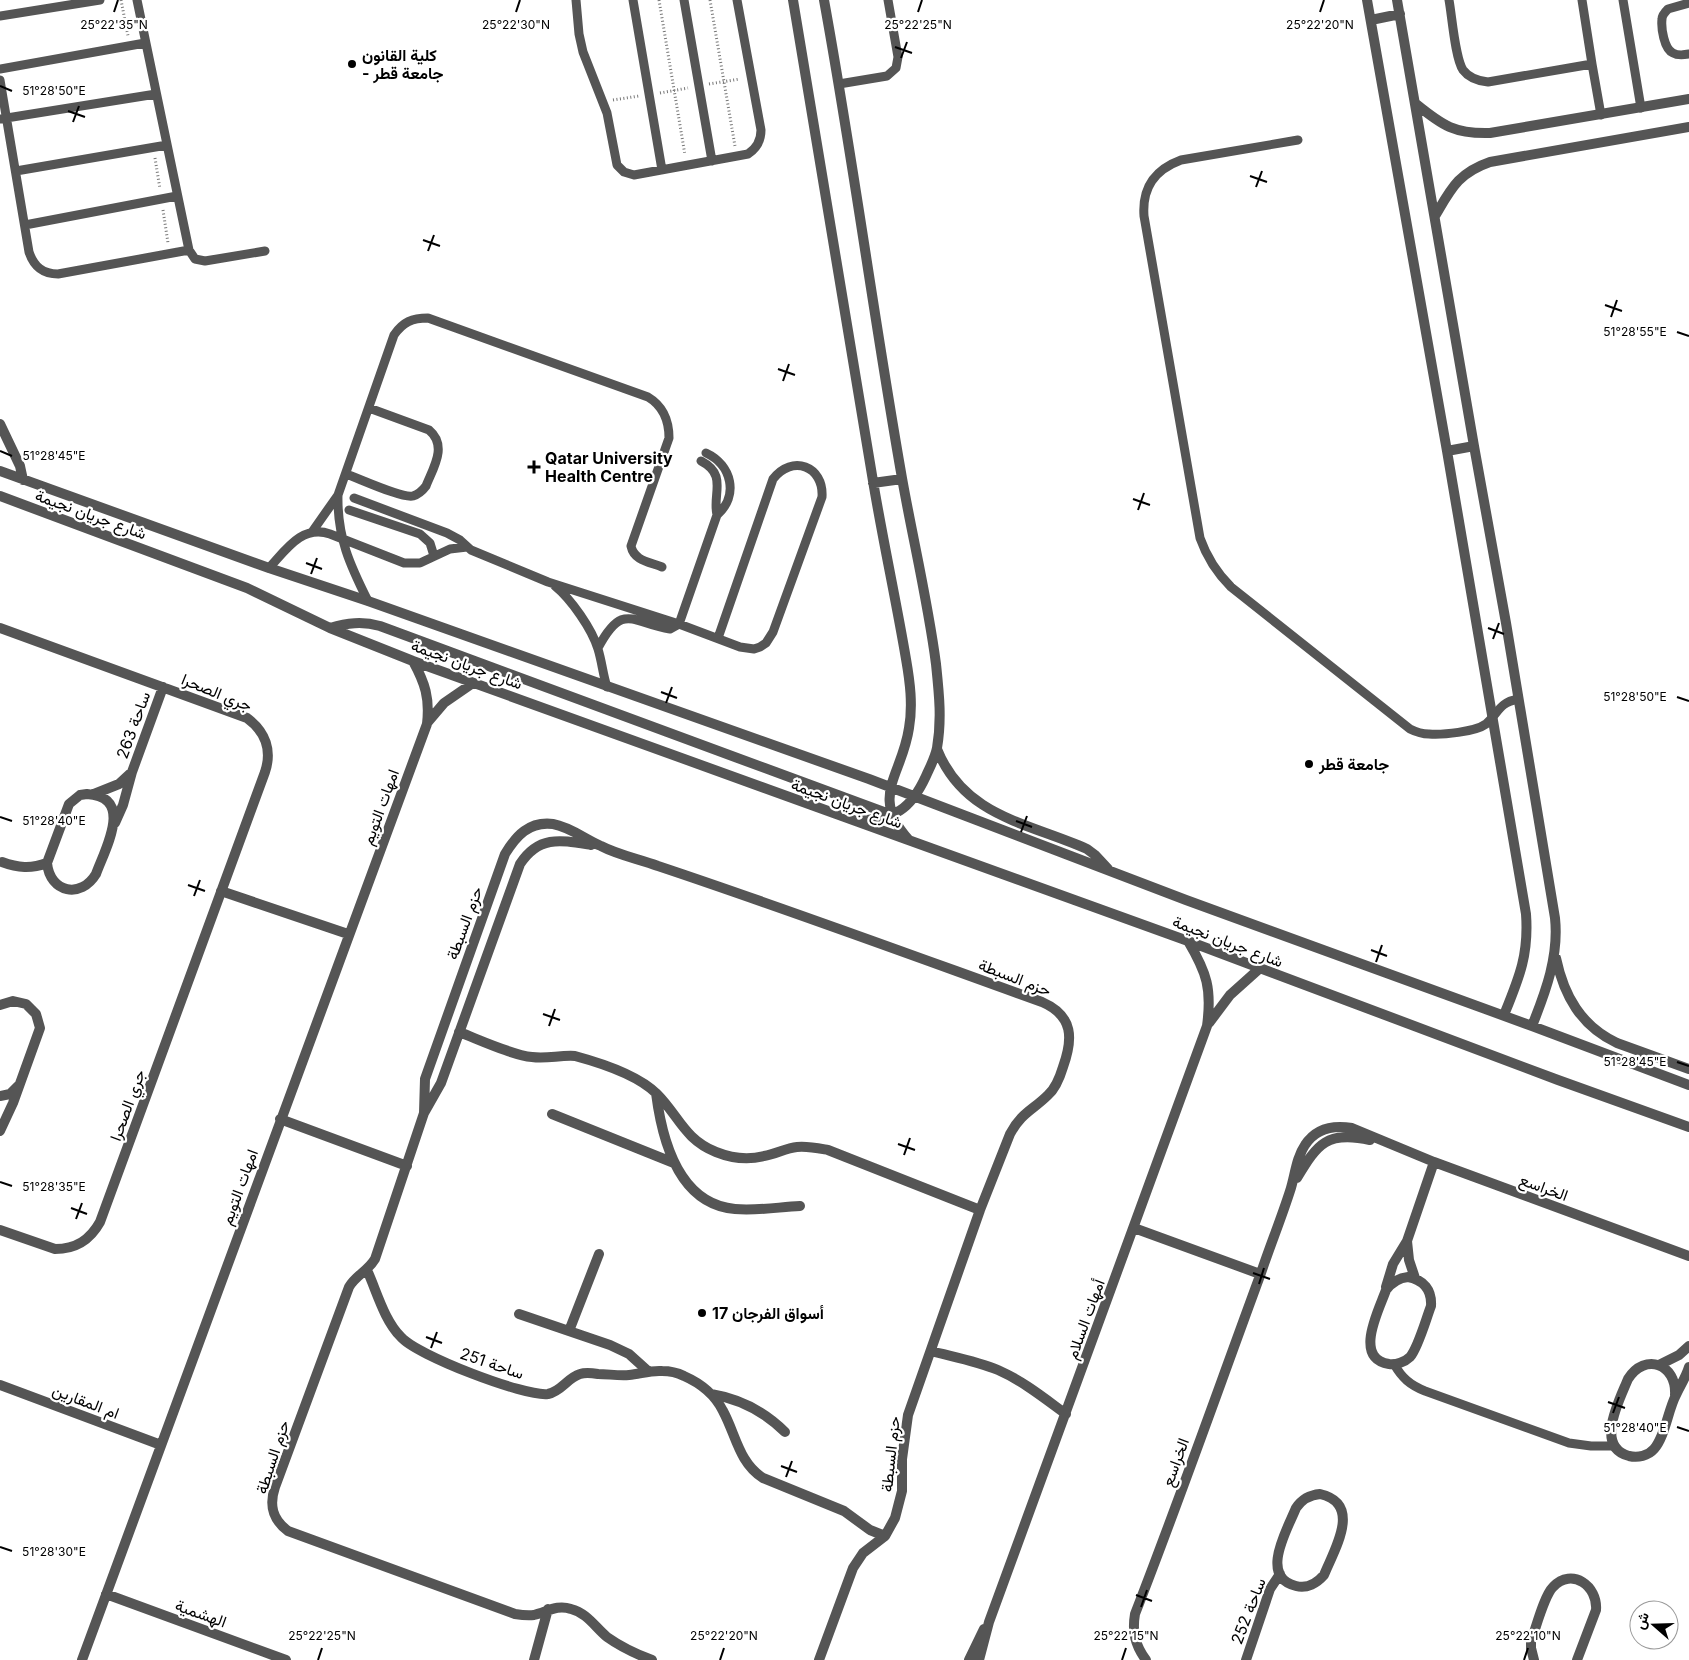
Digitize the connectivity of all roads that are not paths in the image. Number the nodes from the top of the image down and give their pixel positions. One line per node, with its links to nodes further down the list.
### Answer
1 (100, 0): 17 (lane)
2 (137, 0): 19 (lane)
3 (576, 0): 35 (lane)
4 (633, 0): 35 (lane)
5 (684, 0): 34 (lane)
6 (737, 0): 34 (lane)
7 (794, 0): 52 (street)
8 (824, 0): 24 (street)
9 (888, 0): 24 (lane)
10 (1367, 0): 18 (street)
11 (1397, 0): 16 (street)
12 (1449, 0): 21 (lane)
13 (1582, 0): 21 (lane)
14 (1623, 0): 28 (lane)
15 (1689, 3): 20 (lane)
16 (1400, 14): 18 (street); 27 (street)
17 (0, 16)
18 (1370, 20): 45 (street)
19 (146, 43): 22 (lane); 25 (lane)
20 (1689, 54)
21 (1592, 64): 29 (lane)
22 (0, 69)
23 (0, 80): 30 (lane)
24 (839, 84): 50 (street)
25 (156, 94): 30 (lane); 33 (lane)
26 (1689, 99): 28 (street)
27 (1416, 104): 29 (street); 38 (street)
28 (1641, 108): 29 (street)
29 (1600, 115)
30 (3, 118): 36 (lane)
31 (1689, 127): 38 (street)
32 (1298, 140): 78 (lane)
33 (167, 144): 36 (lane); 37 (lane)
34 (712, 161): 35 (lane)
35 (662, 170)
36 (16, 171): 39 (lane)
37 (178, 196): 39 (lane); 40 (lane)
38 (1435, 216): 44 (street)
39 (25, 226): 40 (lane)
40 (189, 250): 41 (lane)
41 (265, 251)
42 (369, 408): 49 (lane); 49 (lane); 64 (lane)
43 (0, 424): 51 (street)
44 (1474, 446): 45 (street); 77 (street)
45 (1447, 451): 78 (street)
46 (706, 453): 57 (lane)
47 (701, 462): 57 (lane)
48 (0, 471): 51 (street, شارع جريان نجيمة)
49 (346, 474): 53 (lane)
50 (902, 479): 52 (street); 80 (street)
51 (23, 480): 65 (street, شارع جريان نجيمة)
52 (873, 483): 82 (street)
53 (338, 495): 59 (lane); 61 (lane)
54 (0, 496): 70 (street, شارع جريان نجيمة)
55 (354, 498): 58 (lane)
56 (349, 510): 60 (lane)
57 (717, 515): 68 (lane)
58 (418, 523): 60 (lane); 62 (lane)
59 (312, 532): 61 (lane); 65 (lane)
60 (415, 532): 63 (lane)
61 (342, 539): 63 (lane); 67 (lane)
62 (467, 547): 63 (lane); 66 (lane)
63 (434, 556)
64 (662, 566)
65 (269, 568): 67 (street, شارع جريان نجيمة)
66 (548, 582): 68 (lane); 72 (lane)
67 (368, 601): 76 (street, شارع جريان نجيمة)
68 (679, 624): 71 (lane); 72 (lane)
69 (0, 628): 75 (street, جري الصحرا)
70 (330, 628): 73 (street, شارع جريان نجيمة); 85 (street)
71 (718, 638): 71 (lane)
72 (598, 648): 76 (lane)
73 (412, 661): 74 (street, شارع جريان نجيمة); 79 (street, امهات التويم)
74 (473, 683): 79 (street, امهات التويم); 86 (street, شارع جريان نجيمة)
75 (163, 687): 81 (street, ساحة 263); 95 (street, جري الصحرا)
76 (607, 687): 82 (street, شارع جريان نجيمة)
77 (1518, 699): 78 (lane); 100 (street)
78 (1491, 719): 105 (street)
79 (426, 724): 96 (street, امهات التويم)
80 (937, 749): 84 (street); 94 (street)
81 (132, 772): 83 (street, ساحة 263); 87 (street, ساحة 263)
82 (890, 788): 84 (street, شارع جريان نجيمة); 85 (street)
83 (94, 794): 87 (street); 93 (street, ساحة 263)
84 (916, 798): 85 (street); 94 (street, شارع جريان نجيمة)
85 (892, 815): 86 (street); 88 (street)
86 (853, 821): 88 (street, شارع جريان نجيمة)
87 (114, 825): 93 (street, ساحة 263)
88 (911, 842): 99 (street, شارع جريان نجيمة)
89 (511, 844): 90 (street, حزم السبطة); 91 (street); 97 (street, حزم السبطة)
90 (603, 847): 91 (street, حزم السبطة); 123 (street, حزم السبطة)
91 (526, 854): 98 (street, حزم السبطة)
92 (2, 862): 93 (street)
93 (47, 863)
94 (1108, 870): 105 (street, شارع جريان نجيمة)
95 (221, 891): 96 (street); 125 (street, جري الصحرا)
96 (348, 934): 116 (street, امهات التويم)
97 (476, 934): 98 (street); 102 (street, حزم السبطة)
98 (492, 939): 103 (street, حزم السبطة)
99 (1188, 942): 101 (street, شارع جريان نجيمة); 106 (street, أمهات السلام)
100 (1554, 952): 107 (street); 109 (street)
101 (1259, 969): 106 (street, أمهات السلام); 117 (street, شارع جريان نجيمة)
102 (455, 994): 103 (street); 114 (street, حزم السبطة)
103 (470, 1000): 108 (street, حزم السبطة)
104 (0, 1005): 110 (street)
105 (1504, 1016): 107 (street, شارع جريان نجيمة)
106 (1207, 1026): 124 (street, أمهات السلام)
107 (1532, 1026): 111 (street, شارع جريان نجيمة)
108 (459, 1032): 112 (street); 114 (street, حزم السبطة)
109 (1689, 1069)
110 (20, 1083): 113 (street); 118 (street)
111 (1689, 1085)
112 (656, 1093): 120 (street); 123 (street)
113 (0, 1096)
114 (424, 1113): 121 (street, حزم السبطة)
115 (552, 1114): 120 (street)
116 (280, 1119): 121 (street); 146 (street, امهات التويم)
117 (1689, 1127)
118 (0, 1131)
119 (1434, 1162): 126 (street); 128 (street, الخراسع); 130 (street, الخراسع)
120 (674, 1163): 122 (street)
121 (407, 1166): 129 (street, حزم السبطة)
122 (800, 1206)
123 (980, 1210): 136 (street, حزم السبطة)
124 (1134, 1228): 130 (street); 144 (street, أمهات السلام)
125 (0, 1230)
126 (1407, 1241): 131 (street); 132 (street)
127 (599, 1254): 134 (street)
128 (1689, 1256)
129 (367, 1270): 140 (street, ساحة 251); 151 (street, حزم السبطة)
130 (1260, 1274): 161 (street, الخراسع)
131 (1415, 1278): 132 (street); 137 (street)
132 (1386, 1290): 137 (street)
133 (519, 1314): 134 (street)
134 (569, 1331): 140 (street)
135 (1689, 1346): 138 (street)
136 (931, 1351): 144 (street); 148 (street, حزم السبطة)
137 (1394, 1364): 147 (lane)
138 (1659, 1366): 143 (street); 147 (street)
139 (1689, 1367): 143 (street)
140 (649, 1372): 142 (street, ساحة 251)
141 (0, 1385): 146 (street, ام المقارين)
142 (711, 1394): 145 (street); 148 (street)
143 (1676, 1395): 147 (street)
144 (1066, 1414): 152 (street, أمهات السلام)
145 (786, 1432)
146 (161, 1445): 150 (street, امهات التويم)
147 (1614, 1446)
148 (885, 1536): 158 (street, حزم السبطة)
149 (1280, 1574): 149 (street, ساحة 252); 162 (street, ساحة 252)
150 (106, 1594): 154 (street, امهات التويم); 155 (street, الهشمية)
151 (548, 1609): 156 (street); 157 (street, حزم السبطة)
152 (989, 1622): 159 (street, أمهات السلام); 160 (street, أمهات السلام)
153 (1578, 1659): 163 (street)
154 (82, 1660)
155 (286, 1660)
156 (534, 1660)
157 (652, 1660)
158 (819, 1660)
159 (969, 1660)
160 (979, 1660)
161 (1146, 1660)
162 (1246, 1660)
163 (1534, 1660)

